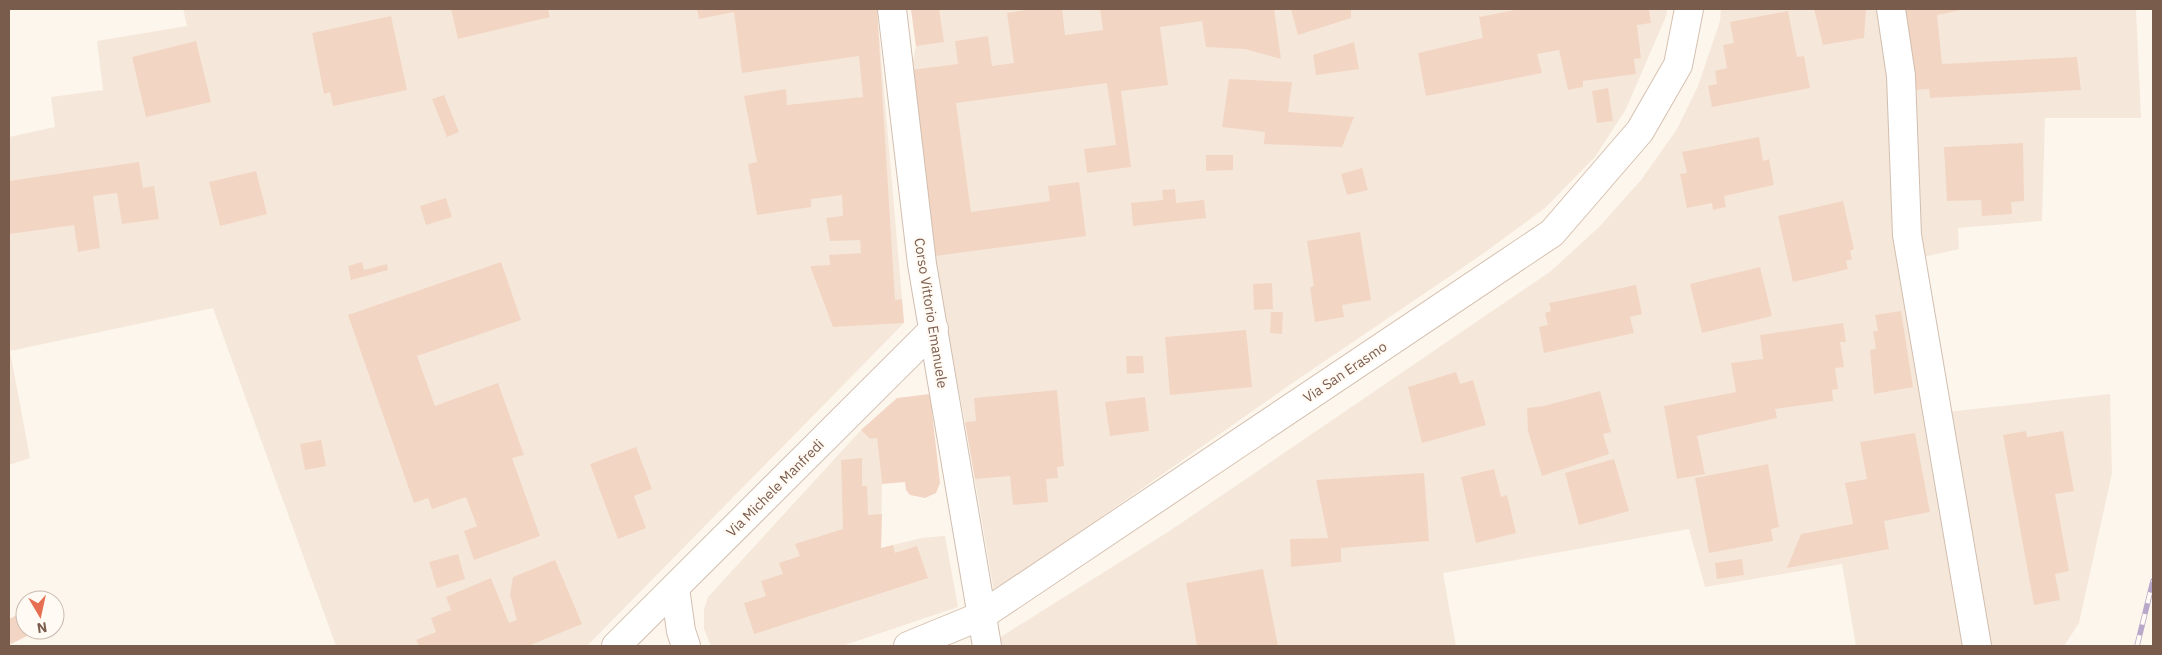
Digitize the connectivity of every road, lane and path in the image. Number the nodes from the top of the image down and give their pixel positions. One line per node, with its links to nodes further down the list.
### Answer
1 (892, 9): 4 (street, Corso Vittorio Emanuele)
2 (1689, 9): 6 (street, Via San Erasmo)
3 (1891, 9): 11 (street)
4 (934, 330): 5 (street, Via Michele Manfredi); 6 (street, Corso Vittorio Emanuele)
5 (675, 588): 7 (street, Via Michele Manfredi); 8 (street)
6 (982, 616): 9 (street, Via San Erasmo); 10 (street, Corso Vittorio Emanuele)
7 (616, 646)
8 (686, 646)
9 (908, 646)
10 (987, 646)
11 (1977, 646)

